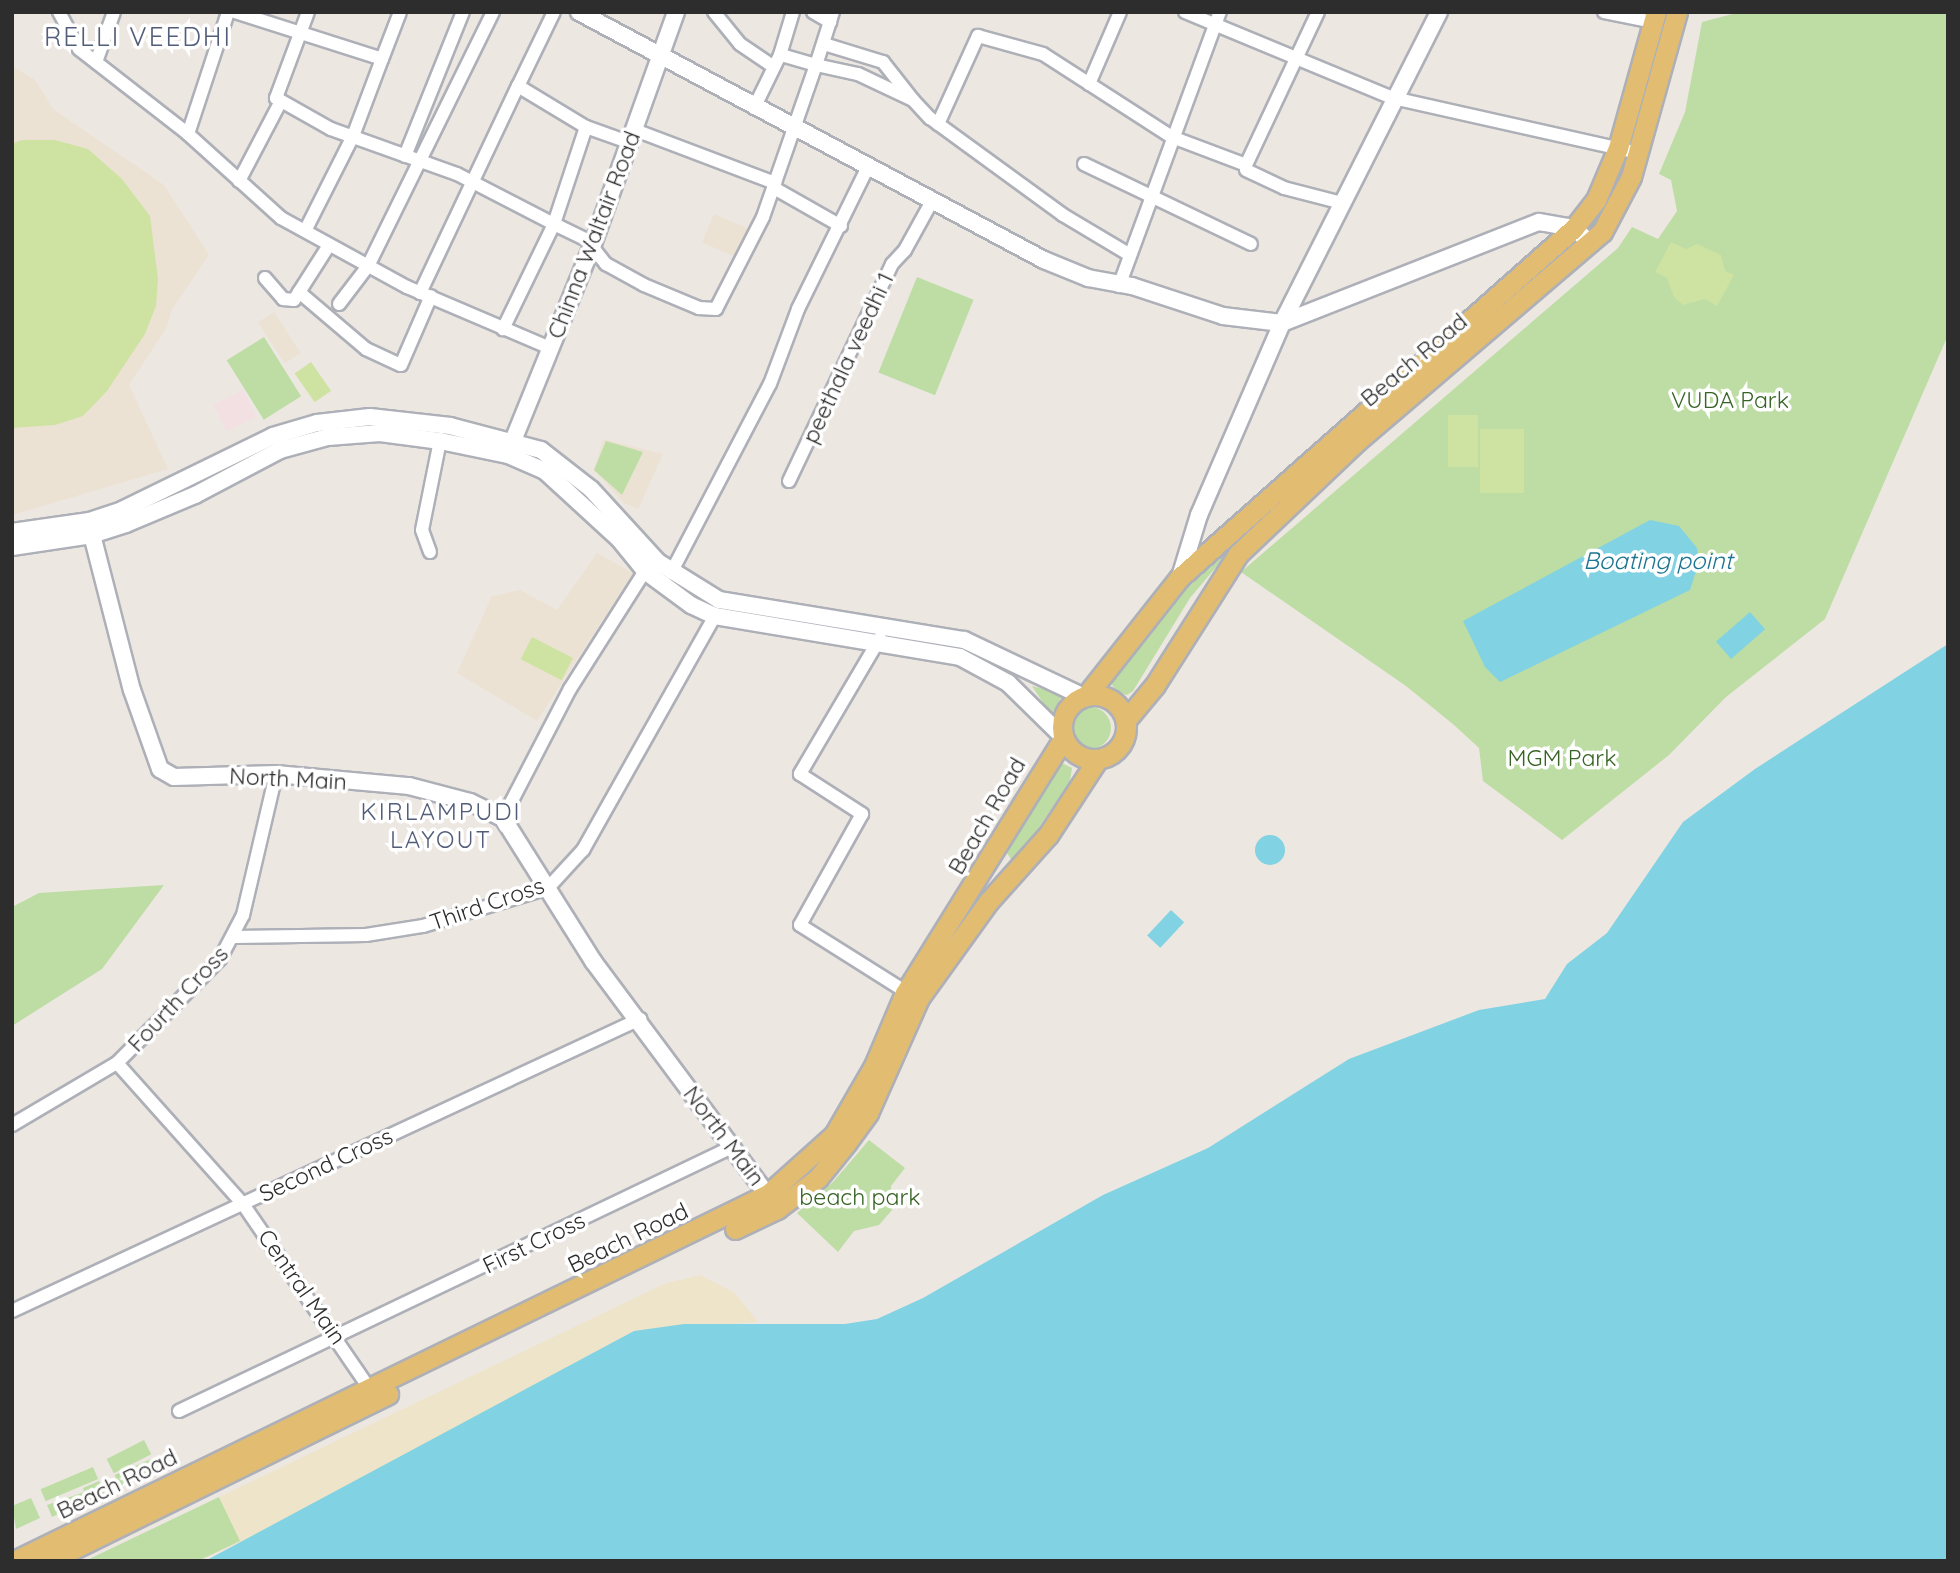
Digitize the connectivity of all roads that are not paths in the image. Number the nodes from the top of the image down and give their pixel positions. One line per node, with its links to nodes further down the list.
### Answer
1 (59, 12): 29 (street)
2 (114, 12): 29 (street)
3 (228, 12): 41 (street)
4 (235, 12): 24 (street)
5 (308, 12): 24 (street)
6 (400, 12): 27 (street)
7 (463, 12): 47 (street)
8 (493, 12): 48 (street)
9 (554, 12): 33 (street)
10 (579, 12): 26 (street)
11 (676, 12): 26 (street, Chinna Waltair Road)
12 (714, 12): 28 (street)
13 (793, 12): 28 (street)
14 (813, 12): 21 (street)
15 (1120, 12): 32 (street)
16 (1185, 12): 23 (street)
17 (1318, 12): 30 (street)
18 (1439, 12): 34 (street)
19 (1604, 12): 22 (street)
20 (1677, 12): 46 (main road, Beach Road)
21 (832, 17): 25 (street)
22 (1655, 17): 45 (main road, Beach Road)
23 (1217, 18): 30 (street); 44 (street)
24 (301, 33): 27 (street); 36 (street)
25 (824, 44): 31 (street); 35 (street)
26 (661, 57): 37 (street); 43 (street, Chinna Waltair Road)
27 (382, 59): 42 (street)
28 (777, 61): 31 (street); 37 (street)
29 (96, 62): 41 (street)
30 (1297, 62): 34 (street); 44 (street)
31 (816, 65): 35 (street); 40 (street)
32 (1089, 84): 38 (street); 44 (street)
33 (518, 86): 39 (street); 53 (street)
34 (1393, 98): 45 (street); 57 (street)
35 (913, 100): 38 (street)
36 (281, 101): 42 (street); 52 (street)
37 (754, 108): 40 (street)
38 (938, 124): 66 (street)
39 (586, 127): 43 (street); 58 (street)
40 (792, 128): 50 (street); 54 (street)
41 (188, 134): 52 (street)
42 (353, 136): 47 (street); 61 (street)
43 (633, 136): 54 (street); 62 (street, Chinna Waltair Road)
44 (1172, 137): 55 (street)
45 (1618, 148): 46 (street); 60 (main road, Beach Road)
46 (1639, 153): 64 (main road, Beach Road)
47 (405, 156): 48 (street)
48 (418, 162): 53 (street); 67 (street)
49 (1084, 164): 55 (street)
50 (869, 167): 56 (street); 59 (street)
51 (1246, 170): 57 (street)
52 (239, 181): 61 (street)
53 (473, 182): 58 (street); 71 (street)
54 (775, 185): 59 (street); 62 (street)
55 (1150, 194): 63 (street); 66 (street)
56 (932, 201): 69 (street); 78 (street, peethala veedhi 1)
57 (1342, 203): 73 (street)
58 (554, 224): 62 (street); 74 (street)
59 (841, 226): 84 (street)
60 (1574, 228): 64 (street); 73 (street); 85 (main road, Beach Road)
61 (305, 231): 65 (street)
62 (593, 244): 75 (street, Chinna Waltair Road)
63 (1251, 244)
64 (1591, 244): 90 (main road, Beach Road)
65 (329, 245): 67 (street); 70 (street)
66 (1129, 255): 69 (street)
67 (369, 266): 71 (street); 72 (street)
68 (265, 278): 70 (street)
69 (1119, 286): 73 (street)
70 (299, 292): 71 (street)
71 (425, 295): 74 (street)
72 (338, 304)
73 (1282, 323): 85 (street)
74 (503, 329): 75 (street)
75 (550, 348): 77 (street, Chinna Waltair Road)
76 (440, 441): 77 (street); 79 (street); 82 (street)
77 (510, 447): 79 (street); 83 (street); 84 (street)
78 (789, 481)
79 (90, 528): 80 (street); 81 (street); 93 (street, North Main)
80 (12, 532)
81 (12, 547)
82 (430, 552)
83 (645, 570): 86 (street); 94 (street)
84 (671, 573): 87 (street)
85 (1180, 577): 89 (main road, Beach Road)
86 (715, 616): 88 (street); 95 (street, Third Cross)
87 (884, 624): 88 (street); 89 (street)
88 (878, 642): 91 (street); 97 (street)
89 (1085, 696): 90 (main road); 91 (main road)
90 (1126, 720): 92 (main road)
91 (1062, 737): 92 (main road); 97 (main road, Beach Road)
92 (1097, 760): 97 (main road, Beach Road)
93 (276, 774): 94 (street, North Main); 96 (street, Fourth Cross)
94 (503, 818): 95 (street, North Main)
95 (548, 888): 96 (street, Third Cross); 98 (street, North Main)
96 (235, 937): 99 (street, Fourth Cross)
97 (912, 995): 102 (main road, Beach Road)
98 (640, 1019): 101 (street, North Main); 103 (street, Second Cross)
99 (117, 1063): 100 (street, Fourth Cross); 103 (street, Central Main)
100 (12, 1125)
101 (730, 1148): 102 (street, North Main); 105 (street, First Cross)
102 (773, 1202): 106 (main road, Beach Road)
103 (243, 1204): 104 (street, Second Cross); 105 (street, Central Main)
104 (12, 1311)
105 (337, 1336): 106 (street, Central Main); 107 (street, First Cross)
106 (373, 1394): 108 (main road, Beach Road); 109 (main road, Beach Road)
107 (179, 1411)
108 (13, 1561)
109 (49, 1561)

